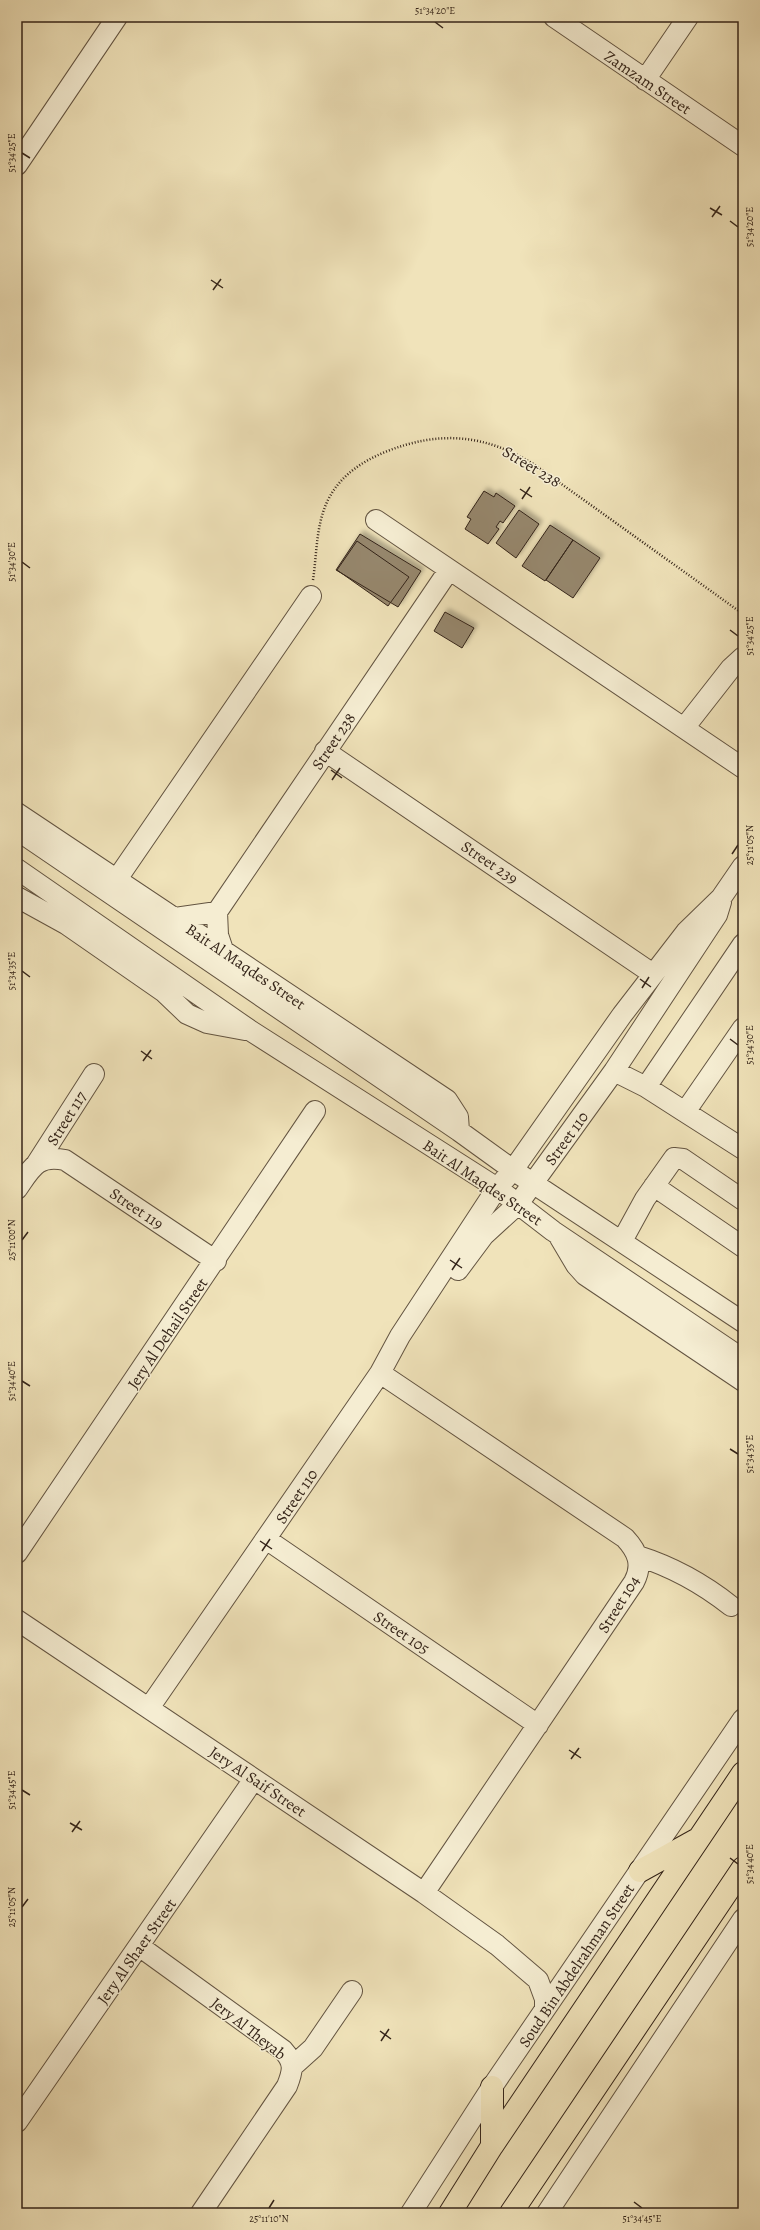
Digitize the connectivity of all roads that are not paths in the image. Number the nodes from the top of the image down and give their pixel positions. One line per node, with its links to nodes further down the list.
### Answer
1 (117, 17): 6 (street)
2 (554, 17): 4 (street, Zamzam Street)
3 (688, 17): 4 (street)
4 (645, 80): 5 (street, Zamzam Street)
5 (743, 146)
6 (17, 166)
7 (376, 520): 8 (street)
8 (449, 570): 11 (street); 12 (street, Street 238)
9 (311, 596): 18 (street)
10 (743, 657): 11 (street)
11 (684, 728): 13 (street)
12 (326, 751): 21 (street, Street 238); 25 (street, Street 239)
13 (743, 768)
14 (17, 813): 18 (street, Bait Al Maqdes Street)
15 (17, 830): 33 (street, Bait Al Maqdes Street)
16 (743, 866): 20 (street, Street 110)
17 (17, 869): 27 (street, Bait Al Maqdes Street)
18 (117, 879): 22 (street, Bait Al Maqdes Street)
19 (17, 897): 27 (street, Bait Al Maqdes Street)
20 (721, 898): 25 (street, Street 110); 28 (street, Street 110)
21 (217, 912): 22 (street); 24 (street)
22 (174, 918): 24 (street, Bait Al Maqdes Street)
23 (743, 944): 30 (street)
24 (223, 950): 33 (street, Bait Al Maqdes Street)
25 (654, 974): 36 (street, Street 110)
26 (743, 1028): 32 (street)
27 (251, 1031): 39 (street, Bait Al Maqdes Street)
28 (614, 1071): 30 (street); 37 (street, Street 110)
29 (94, 1074): 35 (street, Street 117)
30 (646, 1087): 32 (street)
31 (315, 1111): 46 (street, Jery Al Dehail Street)
32 (686, 1112): 34 (street)
33 (459, 1131): 36 (street, Bait Al Maqdes Street)
34 (743, 1149)
35 (47, 1160): 40 (street, Street 117); 46 (street, Street 119)
36 (513, 1170): 37 (street, Bait Al Maqdes Street); 39 (street, Street 110)
37 (533, 1183): 42 (street, Street 110); 44 (street, Bait Al Maqdes Street)
38 (654, 1186): 41 (street); 44 (street); 45 (street)
39 (497, 1188): 42 (street, Bait Al Maqdes Street); 49 (street, Street 110)
40 (17, 1189)
41 (743, 1200)
42 (518, 1204): 43 (street, Bait Al Maqdes Street); 49 (street, Street 110)
43 (553, 1231): 48 (street, Bait Al Maqdes Street); 50 (street, Bait Al Maqdes Street)
44 (622, 1241): 47 (street, Bait Al Maqdes Street)
45 (743, 1247)
46 (216, 1261): 52 (street, Jery Al Dehail Street)
47 (743, 1322)
48 (743, 1359)
49 (384, 1367): 51 (street, Street 110); 53 (street, Street 104)
50 (743, 1381)
51 (266, 1539): 56 (street, Street 110); 58 (street, Street 105)
52 (17, 1553)
53 (638, 1556): 54 (street); 58 (street, Street 104)
54 (731, 1606)
55 (17, 1620): 56 (street, Jery Al Saif Street)
56 (149, 1708): 60 (street, Jery Al Saif Street)
57 (743, 1719): 63 (street, Soud Bin Abdelrahman Street)
58 (538, 1725): 64 (street, Street 104)
59 (743, 1773): 61 (main road, Soud Bin Abdelrahman Street)
60 (254, 1779): 64 (street, Jery Al Saif Street); 67 (street, Jery Al Shaer Street)
61 (699, 1838): 63 (main road); 74 (main road, Soud Bin Abdelrahman Street)
62 (743, 1868): 75 (main road)
63 (640, 1871): 68 (street, Soud Bin Abdelrahman Street)
64 (424, 1893): 66 (street, Jery Al Saif Street)
65 (743, 1919): 80 (street)
66 (497, 1945): 68 (street, Jery Al Saif Street); 70 (street, Jery Al Saif Street)
67 (139, 1946): 71 (street, Jery Al Theyab); 73 (street, Jery Al Shaer Street)
68 (572, 1970): 70 (street, Soud Bin Abdelrahman Street)
69 (352, 1992): 71 (street)
70 (545, 2009): 72 (street, Soud Bin Abdelrahman Street)
71 (293, 2066): 76 (street, Jery Al Theyab)
72 (492, 2087): 74 (main road); 77 (street, Soud Bin Abdelrahman Street)
73 (17, 2122)
74 (492, 2146): 78 (main road, Soud Bin Abdelrahman Street)
75 (523, 2204): 79 (main road)
76 (201, 2213)
77 (411, 2213)
78 (450, 2213)
79 (511, 2213)
80 (547, 2213)

